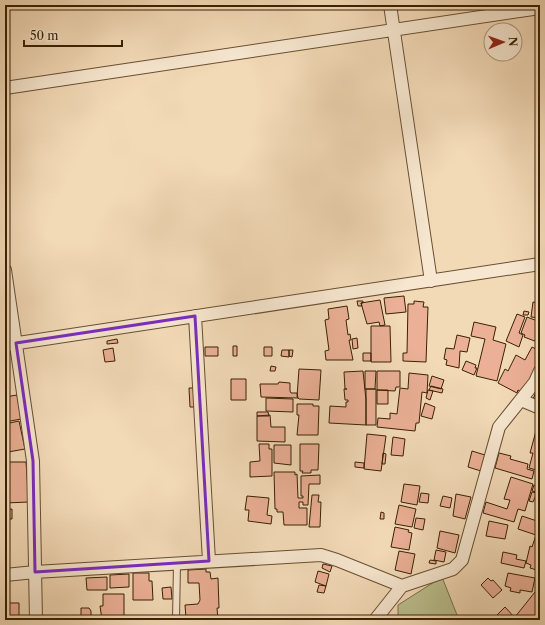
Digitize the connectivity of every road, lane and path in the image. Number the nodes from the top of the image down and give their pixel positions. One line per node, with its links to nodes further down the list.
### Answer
1 (390, 5): 3 (street)
2 (540, 8): 3 (street)
3 (394, 30): 4 (street); 7 (street)
4 (5, 88)
5 (540, 264): 7 (street)
6 (5, 270): 9 (street)
7 (431, 281): 8 (street)
8 (195, 316): 9 (street); 13 (street)
9 (10, 344): 15 (street)
10 (540, 371): 11 (street)
11 (521, 400): 12 (street); 17 (street)
12 (540, 408)
13 (209, 561): 14 (street); 17 (street)
14 (177, 563): 15 (street); 19 (lane)
15 (35, 572): 16 (street); 18 (street)
16 (5, 575)
17 (402, 586): 20 (street)
18 (36, 620)
19 (176, 620)
20 (375, 620)

